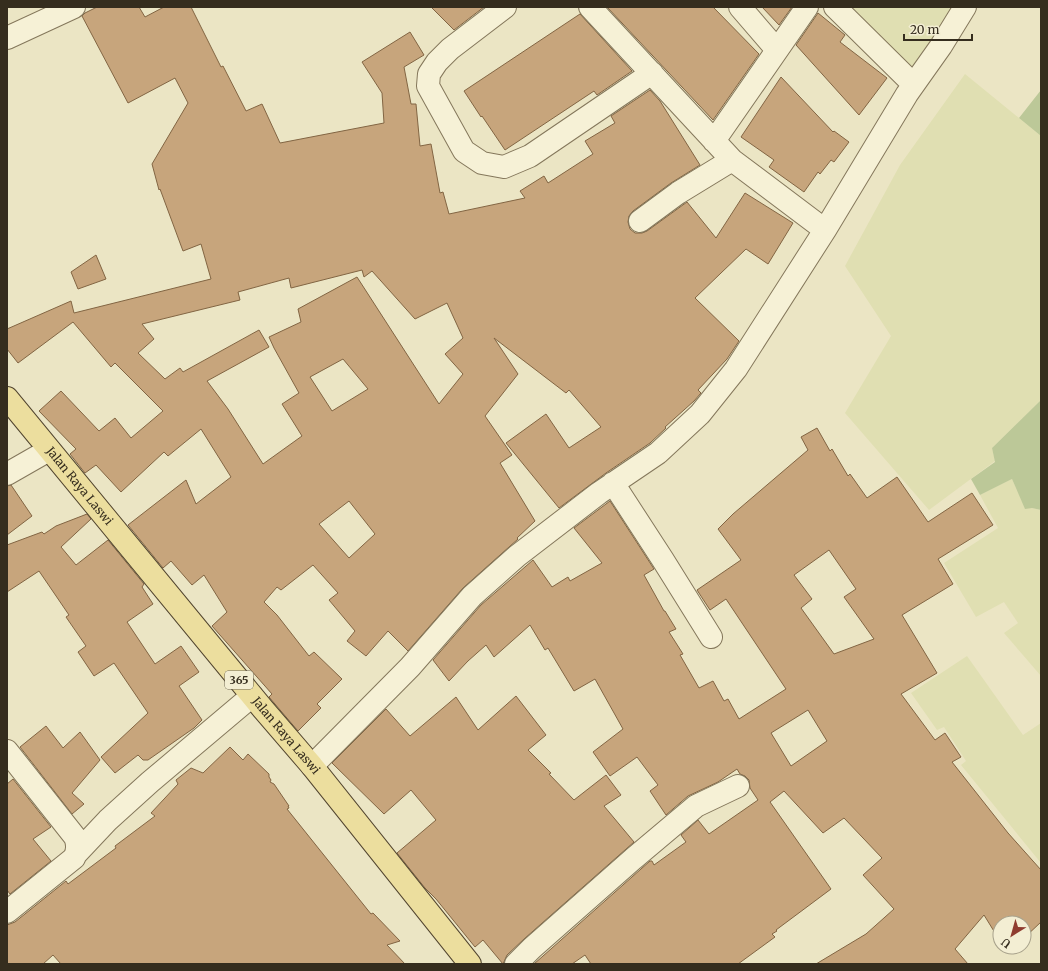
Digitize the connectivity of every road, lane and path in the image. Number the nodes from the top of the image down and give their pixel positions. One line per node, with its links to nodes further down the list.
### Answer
1 (74, 7): 8 (street)
2 (505, 7): 10 (street)
3 (590, 7): 10 (street)
4 (740, 7): 9 (street)
5 (806, 7): 9 (street)
6 (835, 7): 11 (street)
7 (965, 7): 11 (street)
8 (7, 38)
9 (777, 50): 12 (street)
10 (652, 73): 12 (street)
11 (914, 84): 15 (street)
12 (714, 141): 13 (street)
13 (732, 160): 14 (street); 15 (street)
14 (640, 221)
15 (825, 230): 19 (street)
16 (7, 398): 17 (main road, Jalan Raya Laswi / 365)
17 (49, 450): 18 (street); 21 (main road, Jalan Raya Laswi / 365)
18 (7, 474)
19 (613, 483): 20 (street); 23 (street)
20 (711, 637)
21 (252, 696): 23 (main road, Jalan Raya Laswi / 365); 25 (street)
22 (7, 751): 25 (street)
23 (312, 766): 27 (main road, Jalan Raya Laswi / 365)
24 (738, 786): 28 (street)
25 (76, 854): 26 (street)
26 (7, 912)
27 (470, 964)
28 (516, 964)

